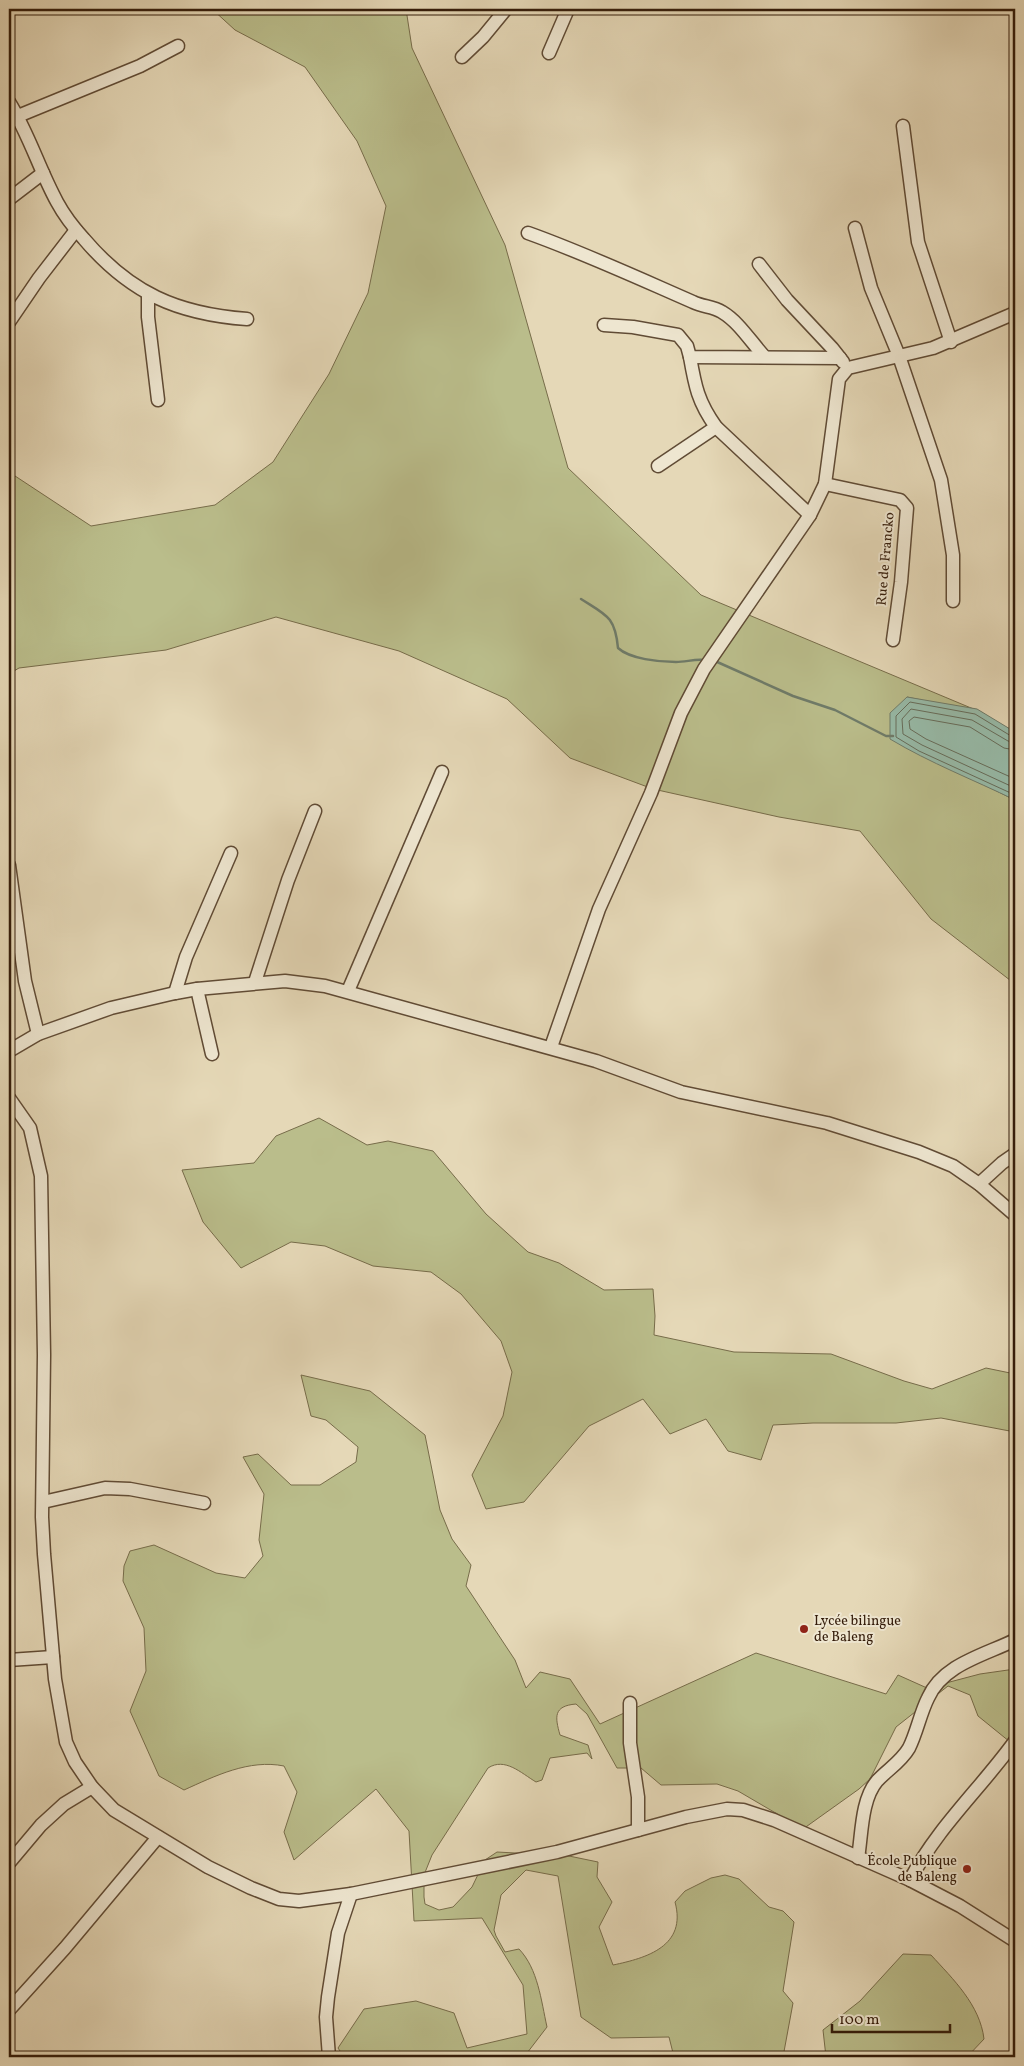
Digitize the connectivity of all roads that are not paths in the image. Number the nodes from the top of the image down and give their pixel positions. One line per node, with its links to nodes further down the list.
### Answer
1 (506, 9): 5 (street)
2 (568, 9): 4 (street)
3 (178, 46): 7 (street)
4 (549, 53)
5 (462, 57)
6 (9, 102): 7 (street)
7 (18, 116): 9 (street)
8 (903, 126): 20 (street)
9 (43, 173): 10 (street); 12 (street)
10 (9, 199)
11 (855, 228): 22 (street)
12 (76, 230): 15 (street); 18 (street)
13 (528, 232): 21 (street)
14 (759, 264): 24 (street)
15 (148, 294): 17 (street); 25 (street)
16 (1015, 314): 20 (street)
17 (247, 319)
18 (9, 322)
19 (604, 325): 23 (street)
20 (951, 342): 22 (street)
21 (764, 356): 23 (street); 24 (street)
22 (899, 356): 24 (street); 30 (street)
23 (690, 357): 26 (street)
24 (844, 363): 28 (street)
25 (158, 400)
26 (716, 427): 27 (street); 29 (street)
27 (658, 466)
28 (825, 484): 29 (street); 31 (street, Rue de Francko)
29 (810, 515): 41 (street)
30 (953, 601)
31 (893, 640)
32 (442, 772): 38 (street)
33 (315, 811): 36 (street)
34 (231, 853): 39 (street)
35 (9, 864): 40 (street)
36 (254, 982): 37 (street); 38 (street)
37 (196, 989): 39 (street); 43 (street)
38 (348, 991): 41 (street)
39 (175, 993): 40 (street)
40 (38, 1034): 42 (street)
41 (551, 1048): 46 (street)
42 (9, 1051)
43 (212, 1054)
44 (9, 1098): 48 (street)
45 (1015, 1154): 46 (street)
46 (980, 1184): 47 (street)
47 (1015, 1215)
48 (43, 1502): 49 (street); 51 (street)
49 (204, 1503)
50 (1015, 1640): 58 (street)
51 (52, 1657): 52 (street); 55 (street)
52 (9, 1660)
53 (630, 1704): 56 (street)
54 (1015, 1741): 60 (street)
55 (92, 1787): 57 (street); 59 (street)
56 (638, 1830): 58 (street); 61 (street)
57 (158, 1837): 61 (street); 63 (street)
58 (858, 1858): 60 (street)
59 (9, 1862)
60 (910, 1880): 62 (street)
61 (351, 1894): 64 (street)
62 (1015, 1941)
63 (9, 2010)
64 (329, 2057)

